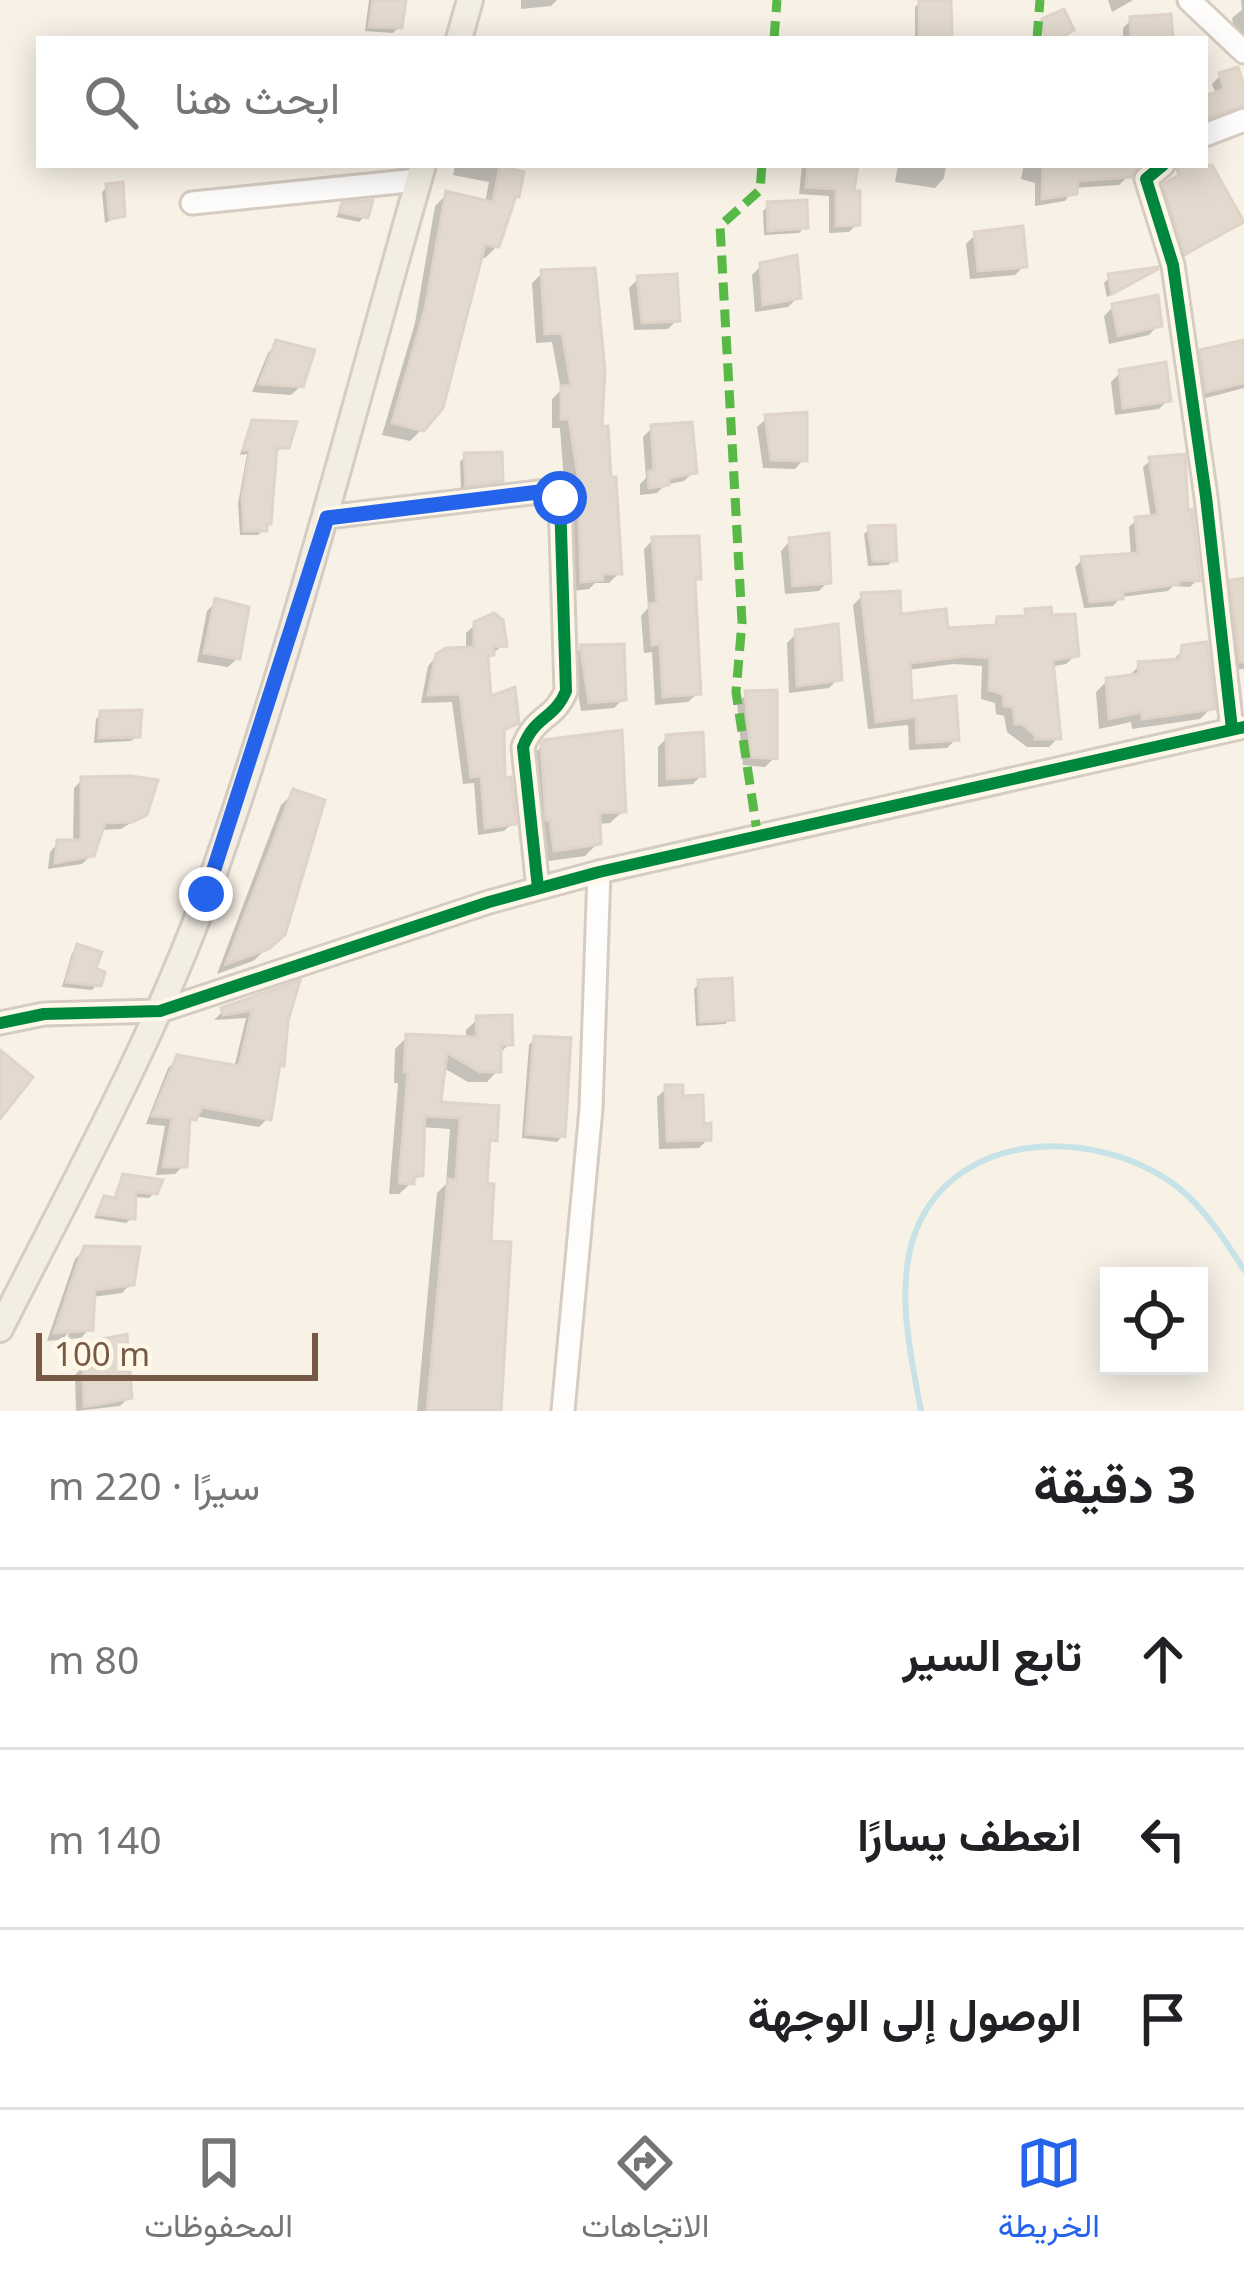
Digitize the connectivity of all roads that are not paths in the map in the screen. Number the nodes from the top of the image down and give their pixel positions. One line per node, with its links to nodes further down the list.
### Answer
1 (470, 0): 3 (main road)
2 (1189, 0): 4 (street)
3 (460, 36)
4 (1244, 52)
5 (1244, 120): 6 (street)
6 (1208, 134)
7 (1159, 168): 11 (street)
8 (420, 172): 9 (street); 10 (main road)
9 (192, 203)
10 (327, 518): 13 (street); 14 (main road)
11 (1238, 728): 12 (street)
12 (599, 872): 13 (street); 17 (street)
13 (538, 888): 14 (street)
14 (160, 1011): 15 (street); 16 (main road)
15 (0, 1023)
16 (0, 1329)
17 (563, 1411)

